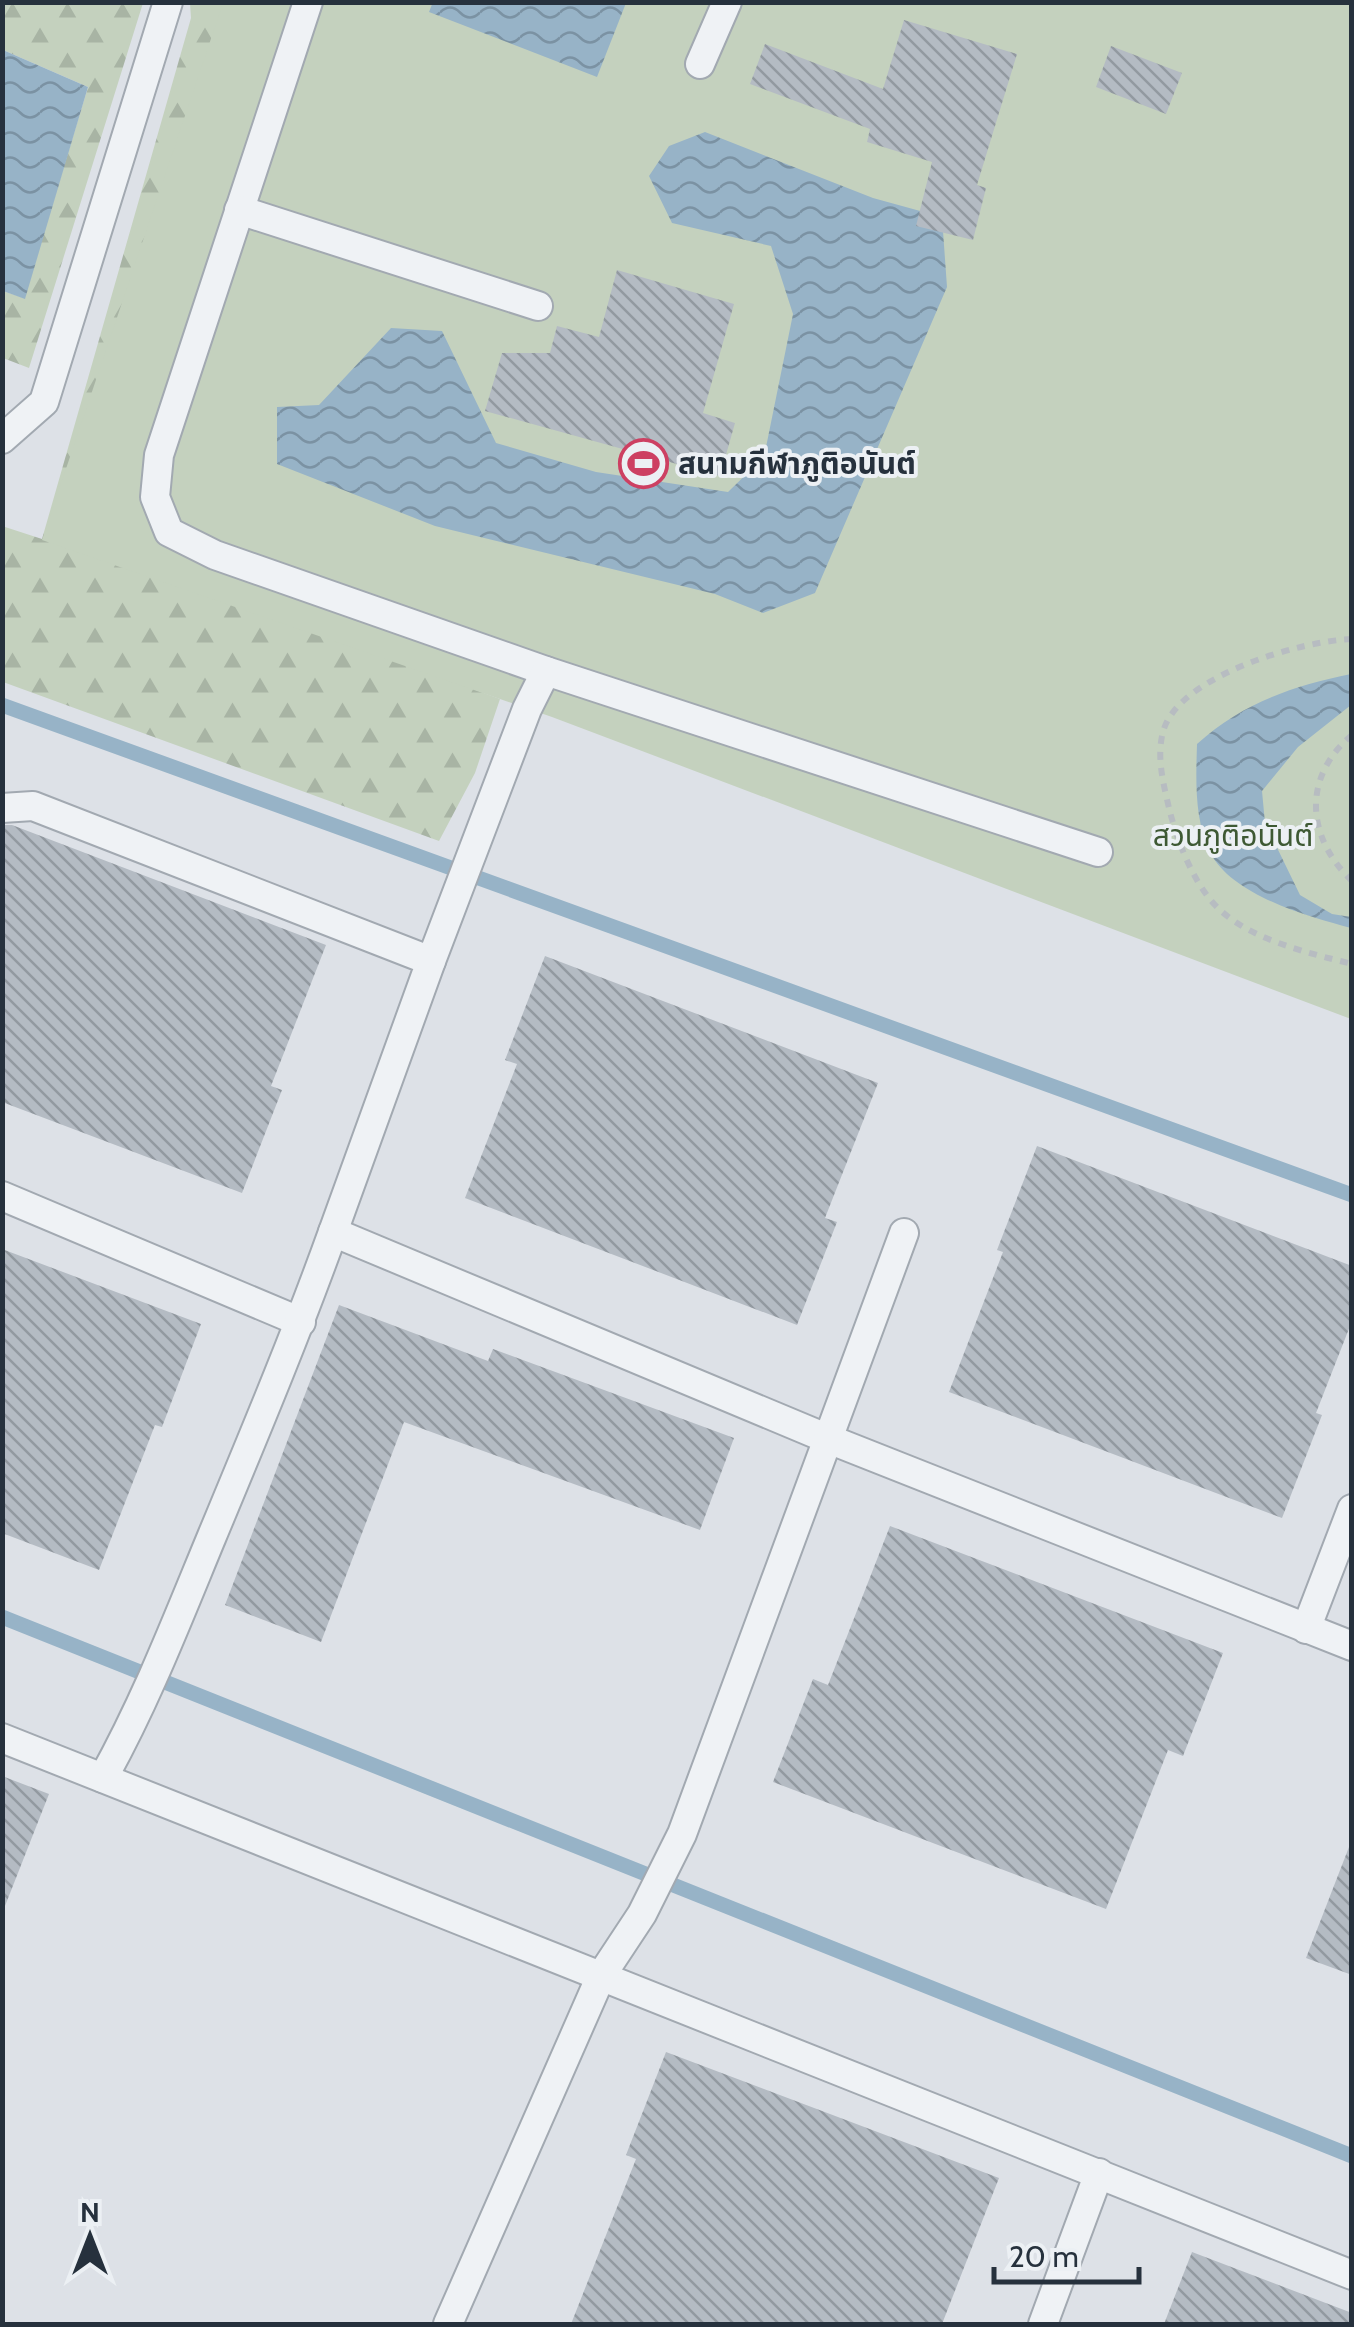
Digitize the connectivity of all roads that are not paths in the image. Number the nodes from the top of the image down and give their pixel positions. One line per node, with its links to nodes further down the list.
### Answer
1 (168, 2): 7 (lane)
2 (308, 2): 5 (lane)
3 (727, 2): 4 (lane)
4 (700, 64)
5 (240, 210): 6 (lane); 8 (lane)
6 (538, 306)
7 (2, 439)
8 (546, 671): 10 (lane); 11 (lane)
9 (2, 808): 11 (lane)
10 (1098, 852)
11 (432, 961): 13 (lane)
12 (2, 1196): 15 (lane)
13 (333, 1232): 15 (lane); 16 (lane)
14 (904, 1233): 16 (lane)
15 (301, 1322): 21 (lane)
16 (826, 1438): 18 (lane); 22 (lane)
17 (1352, 1510): 18 (lane)
18 (1306, 1629): 19 (lane)
19 (1352, 1646)
20 (2, 1738): 21 (lane)
21 (102, 1778): 22 (lane)
22 (601, 1976): 23 (lane); 25 (lane)
23 (1099, 2172): 24 (lane); 26 (lane)
24 (1352, 2275)
25 (448, 2324)
26 (1043, 2324)

